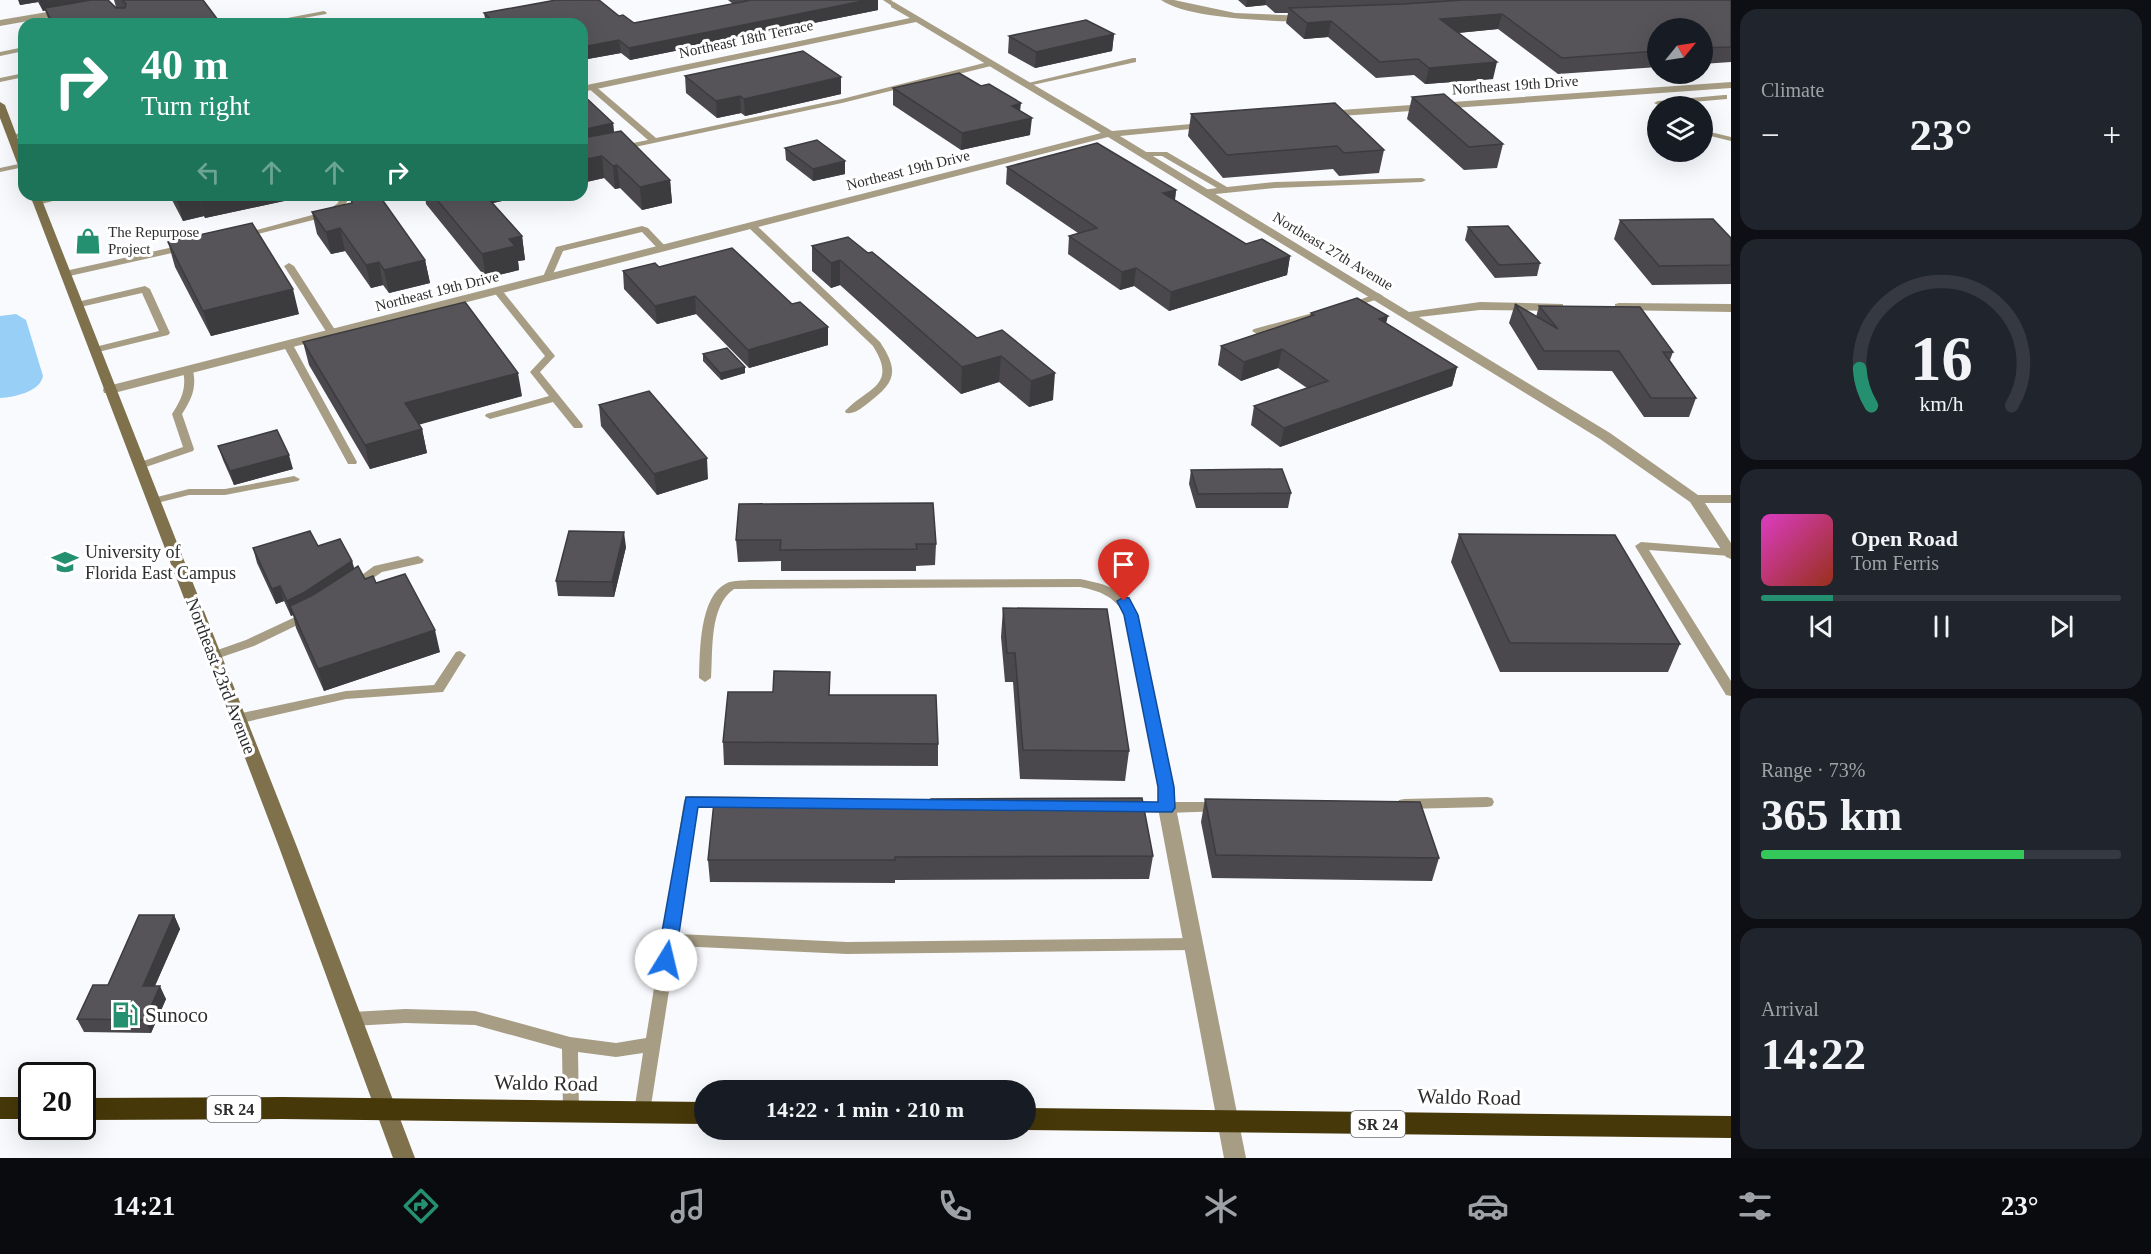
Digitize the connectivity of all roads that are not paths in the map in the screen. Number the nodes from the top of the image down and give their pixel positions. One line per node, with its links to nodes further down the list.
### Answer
1 (1165, 0): 8 (street)
2 (890, 2): 7 (street, Northeast 27th Avenue)
3 (77, 10): 5 (street)
4 (324, 13): 6 (lane)
5 (50, 18)
6 (294, 18)
7 (916, 19): 14 (street, Northeast 27th Avenue); 20 (street, Northeast 18th Terrace)
8 (1312, 19)
9 (18, 22): 10 (street)
10 (0, 23)
11 (18, 50): 12 (lane)
12 (0, 54)
13 (1133, 60): 17 (lane)
14 (992, 63): 17 (street, Northeast 27th Avenue); 35 (lane)
15 (18, 76): 16 (lane)
16 (0, 80)
17 (1028, 84): 30 (street, Northeast 27th Avenue)
18 (1731, 85): 19 (street, Northeast 19th Drive)
19 (1706, 86): 22 (street, Northeast 19th Drive); 25 (lane)
20 (588, 88)
21 (588, 89): 24 (lane)
22 (1642, 91): 23 (lane); 28 (street, Northeast 19th Drive)
23 (1649, 96)
24 (602, 98): 26 (lane); 35 (lane)
25 (1727, 99)
26 (592, 100)
27 (0, 105): 33 (main road)
28 (1313, 115)
29 (1222, 123): 30 (street, Northeast 19th Drive)
30 (1109, 134): 38 (street, Northeast 27th Avenue); 46 (street, Northeast 19th Drive)
31 (1713, 134): 34 (lane)
32 (18, 135): 33 (lane)
33 (12, 136): 36 (main road)
34 (1731, 138)
35 (654, 141): 37 (lane)
36 (18, 145)
37 (613, 150)
38 (1142, 154): 42 (lane); 43 (street, Northeast 27th Avenue)
39 (18, 168): 40 (lane)
40 (0, 170)
41 (1422, 180): 42 (lane)
42 (1226, 190): 43 (lane)
43 (1206, 192): 54 (street, Northeast 27th Avenue)
44 (37, 201): 51 (main road, Northeast 23rd Avenue)
45 (343, 201): 47 (lane)
46 (753, 226): 49 (street, Northeast 19th Drive); 67 (lane)
47 (237, 236)
48 (196, 245): 51 (lane)
49 (663, 249): 52 (street, Northeast 19th Drive); 52 (lane)
50 (289, 266): 61 (lane)
51 (65, 274): 55 (main road, Northeast 23rd Avenue)
52 (547, 279): 53 (street, Northeast 19th Drive)
53 (498, 291): 61 (street, Northeast 19th Drive); 66 (lane)
54 (1378, 296): 59 (street, Northeast 27th Avenue); 60 (lane)
55 (76, 304): 63 (main road, Northeast 23rd Avenue); 63 (lane)
56 (1576, 307): 59 (street)
57 (1612, 307): 58 (street)
58 (1731, 308)
59 (1410, 315): 73 (street, Northeast 27th Avenue)
60 (1257, 331)
61 (332, 333): 62 (street, Northeast 19th Drive)
62 (288, 345): 64 (street, Northeast 19th Drive); 70 (lane)
63 (94, 351): 65 (main road, Northeast 23rd Avenue)
64 (188, 371): 65 (street, Northeast 19th Drive); 71 (lane)
65 (110, 390): 71 (main road, Northeast 23rd Avenue)
66 (555, 398): 68 (lane); 69 (lane)
67 (850, 411)
68 (490, 416)
69 (578, 426)
70 (352, 462)
71 (139, 466): 75 (main road, Northeast 23rd Avenue)
72 (294, 479): 75 (lane)
73 (1695, 499): 74 (street); 76 (street, Northeast 27th Avenue)
74 (1731, 499)
75 (153, 501): 81 (main road, Northeast 23rd Avenue)
76 (1730, 553): 83 (lane)
77 (418, 560): 78 (lane)
78 (342, 594)
79 (323, 606): 81 (lane)
80 (460, 655): 84 (lane)
81 (213, 656): 84 (main road, Northeast 23rd Avenue)
82 (705, 678): 90 (lane)
83 (1731, 692)
84 (237, 719): 93 (main road, Northeast 23rd Avenue)
85 (1487, 802): 87 (lane)
86 (786, 803): 91 (lane)
87 (1392, 804)
88 (1238, 807): 90 (lane)
89 (1119, 808): 90 (lane)
90 (1167, 808): 92 (street)
91 (670, 940): 92 (lane); 95 (lane)
92 (1193, 944): 104 (street)
93 (353, 1019): 94 (lane); 99 (main road, Northeast 23rd Avenue)
94 (570, 1044): 95 (lane); 100 (lane)
95 (653, 1044): 101 (lane)
96 (0, 1108): 97 (highway)
97 (18, 1108)
98 (96, 1109): 99 (highway, SR 24)
99 (386, 1109): 100 (highway, Waldo Road / SR 24); 106 (main road, Northeast 23rd Avenue)
100 (572, 1111): 101 (highway, Waldo Road / SR 24)
101 (642, 1112): 102 (highway, Waldo Road / SR 24)
102 (694, 1113)
103 (1036, 1119): 104 (highway, Waldo Road / SR 24)
104 (1228, 1122): 105 (highway, Waldo Road / SR 24); 107 (street)
105 (1731, 1127)
106 (404, 1158)
107 (1235, 1158)

